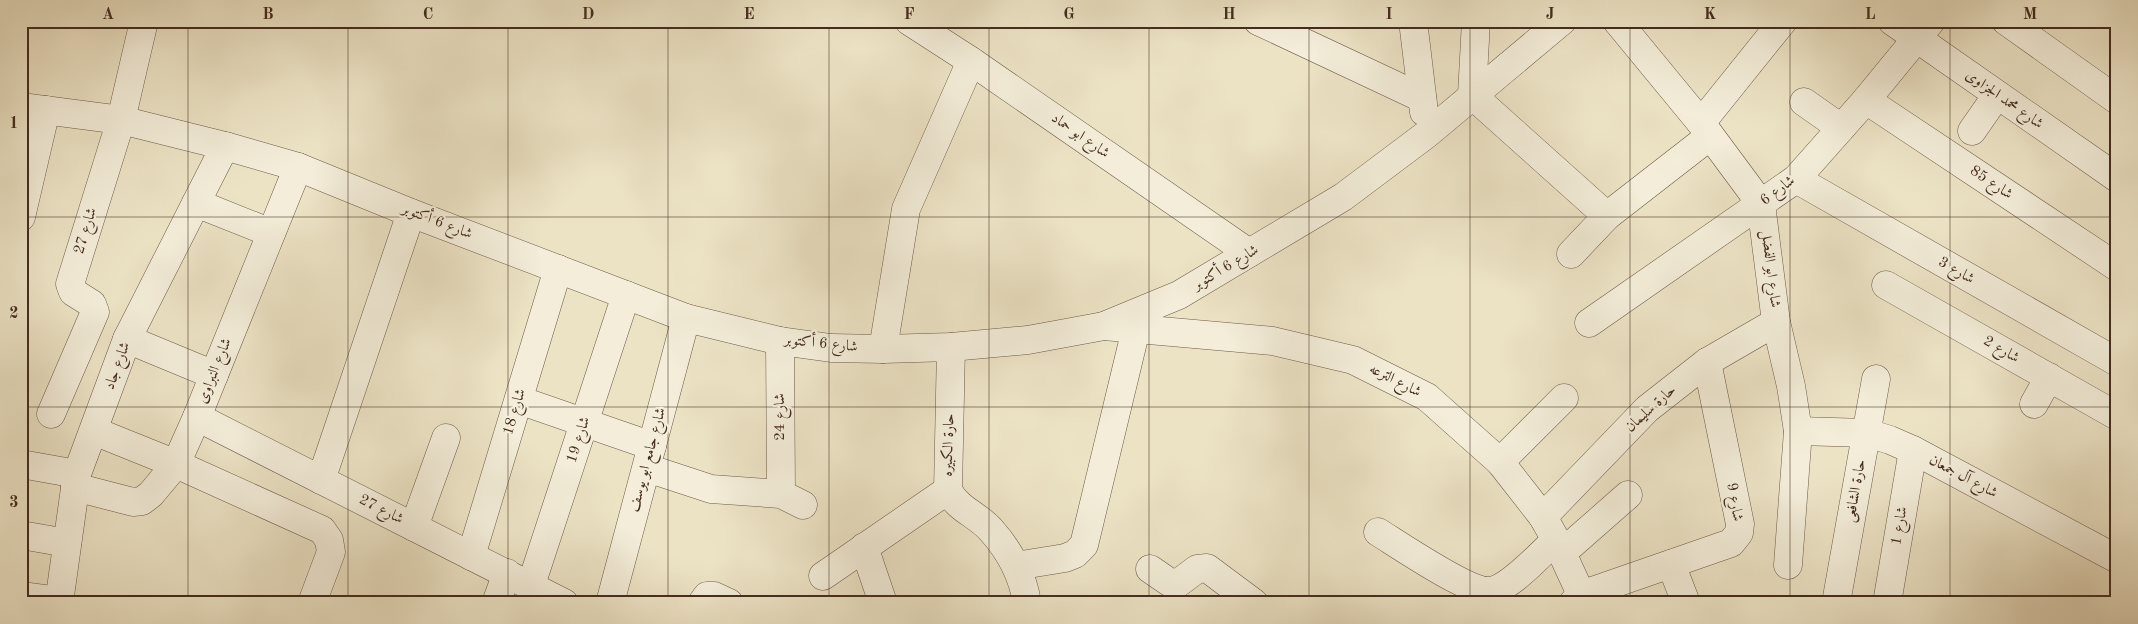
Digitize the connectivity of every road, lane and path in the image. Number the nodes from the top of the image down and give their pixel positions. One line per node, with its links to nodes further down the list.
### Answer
1 (144, 21): 20 (street)
2 (909, 21): 12 (street, شارع ابو حماد)
3 (1258, 21): 15 (street)
4 (1413, 21): 15 (street)
5 (1476, 21): 13 (street)
6 (1562, 21): 13 (street, شارع 6 أكتوبر)
7 (1617, 21): 22 (street, شارع ابو الفضل)
8 (1783, 21): 22 (street)
9 (1892, 21): 11 (street, شارع محمد الجزاوى)
10 (2006, 21): 17 (street)
11 (1924, 30): 14 (street, شارع محمد الجزاوى); 16 (street, شارع 6)
12 (971, 61): 35 (street, شارع ابو حماد); 49 (street)
13 (1472, 95): 24 (street, شارع 6 أكتوبر); 32 (street)
14 (1997, 95): 23 (street); 27 (street, شارع محمد الجزاوى)
15 (1422, 98): 24 (street)
16 (1866, 100): 21 (street, شارع 6); 37 (street, شارع 85)
17 (2117, 100)
18 (1804, 102): 21 (street)
19 (33, 109): 20 (street, شارع 6 أكتوبر); 33 (street)
20 (121, 120): 25 (street, شارع 6 أكتوبر); 58 (street, شارع 27)
21 (1841, 128): 28 (street, شارع 6)
22 (1706, 130): 30 (street, شارع ابو الفضل); 32 (street)
23 (1972, 131)
24 (1427, 134): 35 (street, شارع 6 أكتوبر)
25 (224, 146): 26 (street, شارع 6 أكتوبر); 29 (street, شارع جاد)
26 (298, 167): 31 (street, شارع 6 أكتوبر); 34 (street, شارع النبراوى)
27 (2117, 178)
28 (1796, 179): 30 (street, شارع 6); 51 (street, شارع 3)
29 (196, 203): 34 (street); 46 (street, شارع جاد)
30 (1761, 204): 42 (street, شارع ابو الفضل); 43 (street, شارع 6)
31 (411, 213): 38 (street, شارع 6 أكتوبر); 71 (street)
32 (1607, 216): 36 (street)
33 (21, 217)
34 (270, 233): 52 (street, شارع النبراوى)
35 (1249, 253): 44 (street, شارع 6 أكتوبر)
36 (1571, 254)
37 (2117, 267)
38 (558, 269): 40 (street, شارع 6 أكتوبر); 56 (street, شارع 18)
39 (1886, 284): 53 (street, شارع 2)
40 (626, 295): 41 (street, شارع 6 أكتوبر); 61 (street, شارع 19)
41 (686, 318): 47 (street, شارع 6 أكتوبر); 67 (street, شارع جامع ابو يوسف)
42 (1776, 322): 50 (street, حارة سليمان); 63 (street, شارع ابو الفضل)
43 (1589, 323)
44 (1104, 326): 45 (street, شارع الترعه); 48 (street, شارع 6 أكتوبر)
45 (1136, 329): 68 (street, شارع الترعه); 85 (street)
46 (127, 339): 52 (street); 62 (street, شارع جاد)
47 (780, 340): 49 (street, شارع 6 أكتوبر); 67 (street, شارع 24)
48 (951, 348): 49 (street, شارع 6 أكتوبر); 73 (street, حارة الكبيره)
49 (883, 350)
50 (1707, 362): 78 (street, حارة سليمان); 83 (street, شارع 9)
51 (2117, 362)
52 (214, 375): 60 (street, شارع النبراوى)
53 (2049, 377): 57 (street); 59 (street, شارع 2)
54 (1876, 379): 64 (street, حارة الشافعى)
55 (1564, 398): 68 (street)
56 (519, 400): 61 (street); 81 (street, شارع 18)
57 (2034, 404)
58 (51, 414)
59 (2117, 416)
60 (197, 417): 70 (street, شارع النبراوى); 71 (street, شارع 27)
61 (584, 422): 67 (street); 88 (street, شارع 19)
62 (94, 431): 70 (street); 72 (street, شارع جاد)
63 (1798, 431): 64 (street, شارع آل جمعان); 84 (street, شارع ابو الفضل)
64 (1867, 434): 66 (street, شارع آل جمعان); 102 (street, حارة الشافعى)
65 (446, 438): 75 (street)
66 (1913, 450): 82 (street, شارع آل جمعان); 103 (street, شارع 1)
67 (650, 457): 95 (street, شارع جامع ابو يوسف)
68 (1500, 462): 78 (street, شارع الترعه)
69 (21, 464): 72 (street)
70 (176, 464): 72 (street, شارع النبراوى); 92 (street)
71 (321, 480): 75 (street, شارع 27)
72 (76, 481): 79 (street, شارع جاد)
73 (948, 490): 80 (street); 85 (street, حارة الكبيره)
74 (1628, 495): 78 (street)
75 (414, 527): 81 (street, شارع 27)
76 (1378, 532): 78 (street)
77 (21, 535): 79 (street)
78 (1554, 537): 90 (street, شارع الترعه)
79 (67, 543): 91 (street, شارع جاد)
80 (864, 547): 87 (street); 98 (street)
81 (471, 556): 88 (street, شارع 27)
82 (2117, 559)
83 (1671, 564): 90 (street, شارع 9); 101 (street)
84 (1788, 565)
85 (1016, 566): 99 (street, حارة الكبيره)
86 (1150, 569): 100 (street)
87 (823, 576)
88 (519, 579): 93 (street, شارع 19); 94 (street, شارع 27)
89 (21, 596): 91 (street)
90 (1579, 600)
91 (59, 602)
92 (312, 603)
93 (496, 603)
94 (564, 603)
95 (610, 603)
96 (702, 603): 97 (street)
97 (729, 603)
98 (883, 603)
99 (1027, 603)
100 (1254, 603)
101 (1686, 603)
102 (1836, 603)
103 (1886, 603)

